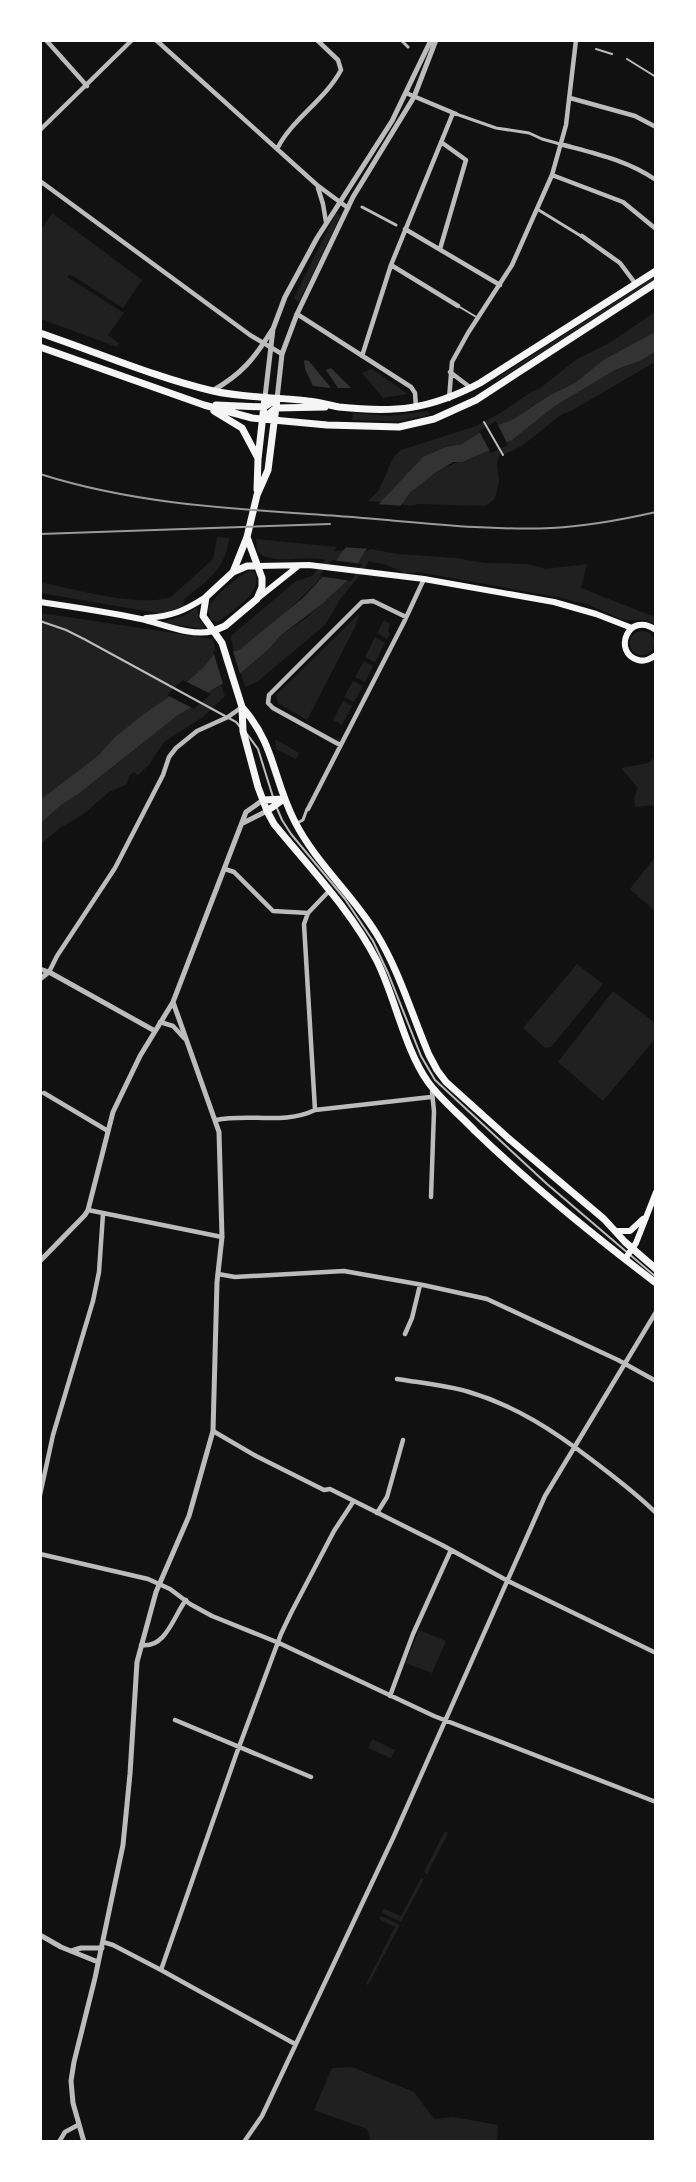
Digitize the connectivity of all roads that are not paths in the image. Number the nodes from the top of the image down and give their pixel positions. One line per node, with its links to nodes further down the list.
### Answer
1 (46, 40): 14 (street)
2 (132, 40): 14 (street)
3 (156, 40): 24 (street)
4 (317, 40): 24 (street)
5 (401, 40): 9 (street)
6 (430, 40): 15 (street)
7 (436, 40): 16 (street)
8 (578, 43): 17 (street)
9 (408, 47)
10 (596, 49): 11 (lane)
11 (612, 54)
12 (627, 59): 13 (lane)
13 (656, 77)
14 (87, 86): 21 (street)
15 (406, 93): 16 (street); 29 (street)
16 (414, 97): 18 (street); 31 (street)
17 (570, 98): 20 (street); 23 (street)
18 (455, 113): 22 (street); 23 (street)
19 (656, 120): 20 (street)
20 (653, 126)
21 (40, 130)
22 (441, 142): 35 (street); 38 (street)
23 (560, 144): 25 (street); 26 (street)
24 (277, 149): 28 (street)
25 (552, 175): 32 (street); 36 (street)
26 (656, 180)
27 (40, 181): 49 (street)
28 (317, 185): 29 (street); 33 (street)
29 (339, 203): 31 (street); 33 (street)
30 (362, 207): 34 (street)
31 (348, 208): 45 (street)
32 (537, 209): 37 (street); 43 (street)
33 (326, 222): 47 (street)
34 (396, 225)
35 (403, 228): 38 (street); 39 (street)
36 (656, 229)
37 (582, 236): 41 (street)
38 (440, 249): 43 (street)
39 (391, 265): 44 (street); 53 (street)
40 (656, 271): 41 (main road)
41 (635, 283): 55 (main road)
42 (656, 283): 60 (main road)
43 (500, 285): 46 (street)
44 (458, 306): 46 (lane)
45 (297, 314): 52 (street); 53 (street)
46 (478, 318): 54 (street)
47 (273, 329): 49 (street); 51 (street)
48 (40, 333): 56 (main road)
49 (263, 345): 51 (street); 56 (street)
50 (40, 347): 61 (main road)
51 (270, 348): 52 (street); 57 (street)
52 (282, 354): 58 (street)
53 (362, 356): 63 (street)
54 (450, 372): 55 (street); 59 (street)
55 (471, 388): 59 (main road); 60 (main road)
56 (212, 391): 57 (main road)
57 (265, 397): 58 (main road); 64 (main road)
58 (277, 399): 62 (main road); 64 (main road)
59 (449, 399): 63 (main road); 65 (main road)
60 (476, 400): 65 (main road)
61 (204, 405): 64 (main road); 66 (main road); 70 (main road)
62 (337, 406): 63 (main road); 64 (main road)
63 (416, 407)
64 (270, 408): 66 (main road); 67 (main road)
65 (448, 414): 67 (main road)
66 (263, 419): 67 (main road); 70 (main road)
67 (275, 420): 71 (main road)
68 (484, 422): 69 (lane)
69 (503, 455)
70 (258, 459): 71 (main road)
71 (257, 495): 72 (main road)
72 (247, 537): 73 (main road); 75 (main road)
73 (258, 566): 74 (main road); 75 (main road); 78 (main road)
74 (297, 566): 76 (main road); 78 (main road)
75 (233, 572): 77 (main road)
76 (424, 579): 80 (street); 83 (main road)
77 (206, 597): 81 (main road); 87 (main road)
78 (257, 599): 84 (main road)
79 (40, 602): 81 (main road)
80 (406, 617): 94 (street); 94 (street)
81 (140, 619): 87 (main road)
82 (40, 621): 92 (lane)
83 (614, 621): 85 (main road); 88 (main road)
84 (225, 626): 87 (main road); 89 (main road)
85 (632, 628): 86 (main road); 88 (main road)
86 (656, 630)
87 (213, 631): 89 (main road)
88 (626, 635): 90 (main road)
89 (222, 644): 91 (main road)
90 (654, 658)
91 (242, 707): 92 (street); 93 (main road); 95 (main road)
92 (228, 717): 93 (lane); 106 (street)
93 (243, 730): 96 (main road); 97 (lane)
94 (340, 745): 98 (street)
95 (284, 799): 97 (main road); 101 (main road)
96 (262, 800): 97 (main road); 99 (main road); 100 (street)
97 (274, 802): 99 (main road); 127 (lane)
98 (308, 809): 101 (street)
99 (267, 811): 100 (street); 103 (main road)
100 (243, 823): 102 (street)
101 (296, 824): 125 (main road)
102 (225, 869): 104 (street); 108 (street)
103 (330, 891): 104 (street); 112 (main road)
104 (308, 913): 116 (street)
105 (40, 969): 106 (street)
106 (49, 972): 107 (street); 110 (street)
107 (40, 979)
108 (173, 1002): 109 (street); 111 (street)
109 (160, 1022): 110 (street); 111 (street)
110 (155, 1031): 119 (street)
111 (184, 1038): 118 (street)
112 (434, 1089): 114 (street); 115 (main road)
113 (44, 1093): 119 (street)
114 (431, 1097): 116 (street); 117 (street)
115 (446, 1101): 117 (street); 127 (main road)
116 (315, 1110): 118 (street)
117 (434, 1111): 121 (street)
118 (216, 1120): 126 (street)
119 (108, 1131): 122 (street)
120 (656, 1192): 124 (main road)
121 (431, 1197)
122 (88, 1210): 123 (street); 128 (street)
123 (103, 1214): 126 (street); 142 (street)
124 (645, 1216): 125 (main road); 127 (main road)
125 (616, 1231): 127 (main road)
126 (222, 1237): 130 (street)
127 (629, 1254): 129 (main road); 131 (lane); 132 (main road)
128 (40, 1261)
129 (656, 1269)
130 (218, 1274): 133 (street); 139 (street)
131 (656, 1277)
132 (656, 1283)
133 (420, 1285): 135 (street); 136 (street)
134 (656, 1312): 136 (street)
135 (405, 1334)
136 (625, 1363): 138 (street); 141 (street)
137 (397, 1379): 141 (street)
138 (656, 1381)
139 (213, 1431): 143 (street); 151 (street)
140 (403, 1440): 144 (street)
141 (575, 1447): 145 (street); 148 (street)
142 (40, 1496)
143 (353, 1502): 144 (street); 150 (street)
144 (377, 1513): 146 (street)
145 (656, 1513)
146 (451, 1550): 148 (street); 153 (street)
147 (40, 1554): 149 (street)
148 (508, 1581): 152 (street); 155 (street)
149 (186, 1600): 150 (street); 151 (street)
150 (279, 1643): 153 (street); 156 (street)
151 (141, 1645): 160 (street)
152 (656, 1653)
153 (390, 1696): 155 (street)
154 (175, 1720): 156 (street)
155 (446, 1721): 158 (street); 164 (street)
156 (240, 1747): 157 (street); 163 (street)
157 (311, 1777)
158 (656, 1802)
159 (40, 1935): 161 (street)
160 (102, 1945): 161 (street); 162 (street); 163 (street)
161 (70, 1951): 162 (street)
162 (98, 1962): 165 (street)
163 (161, 1970): 164 (street)
164 (295, 2044): 168 (street)
165 (78, 2125): 166 (street); 167 (street)
166 (59, 2142)
167 (84, 2142)
168 (244, 2142)

